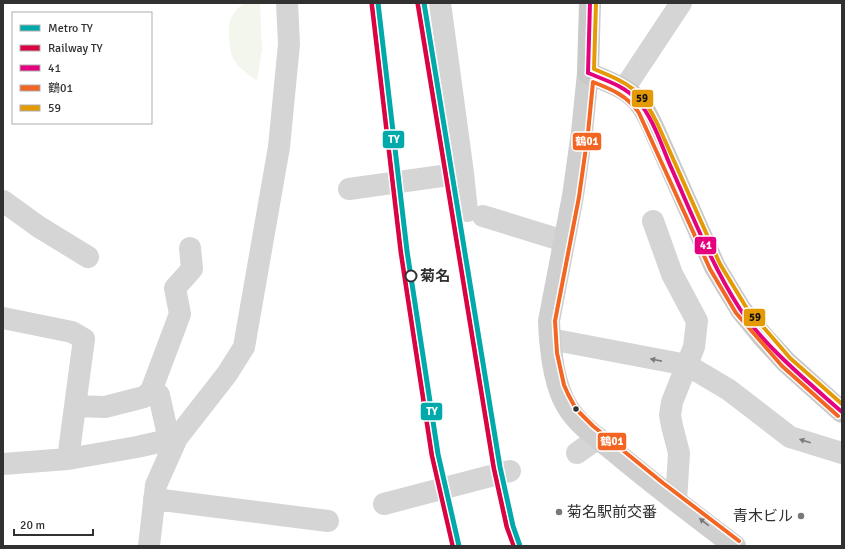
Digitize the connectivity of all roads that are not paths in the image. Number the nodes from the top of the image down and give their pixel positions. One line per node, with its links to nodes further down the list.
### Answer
1 (287, 3): 21 (street)
2 (440, 3): 7 (street)
3 (590, 3): 5 (main road)
4 (681, 3): 6 (street)
5 (588, 74): 6 (main road); 11 (street)
6 (624, 89): 19 (main road)
7 (463, 173): 8 (street); 11 (street)
8 (349, 189)
9 (3, 200): 13 (street)
10 (653, 221): 16 (street)
11 (564, 241): 15 (street)
12 (190, 248): 17 (street)
13 (88, 257)
14 (3, 318): 18 (street)
15 (550, 340): 16 (street, one-way to 15); 20 (street)
16 (687, 365): 22 (street, one-way to 16); 28 (street)
17 (151, 390): 18 (street); 21 (street)
18 (76, 406): 24 (street)
19 (842, 412)
20 (598, 438): 23 (street); 28 (street)
21 (173, 439): 24 (street); 27 (street)
22 (842, 452)
23 (577, 453)
24 (68, 459): 25 (street)
25 (3, 464)
26 (510, 471): 29 (street)
27 (154, 499): 30 (street); 31 (street)
28 (676, 501): 32 (street, one-way to 28)
29 (384, 504)
30 (328, 521)
31 (149, 546)
32 (735, 546)

